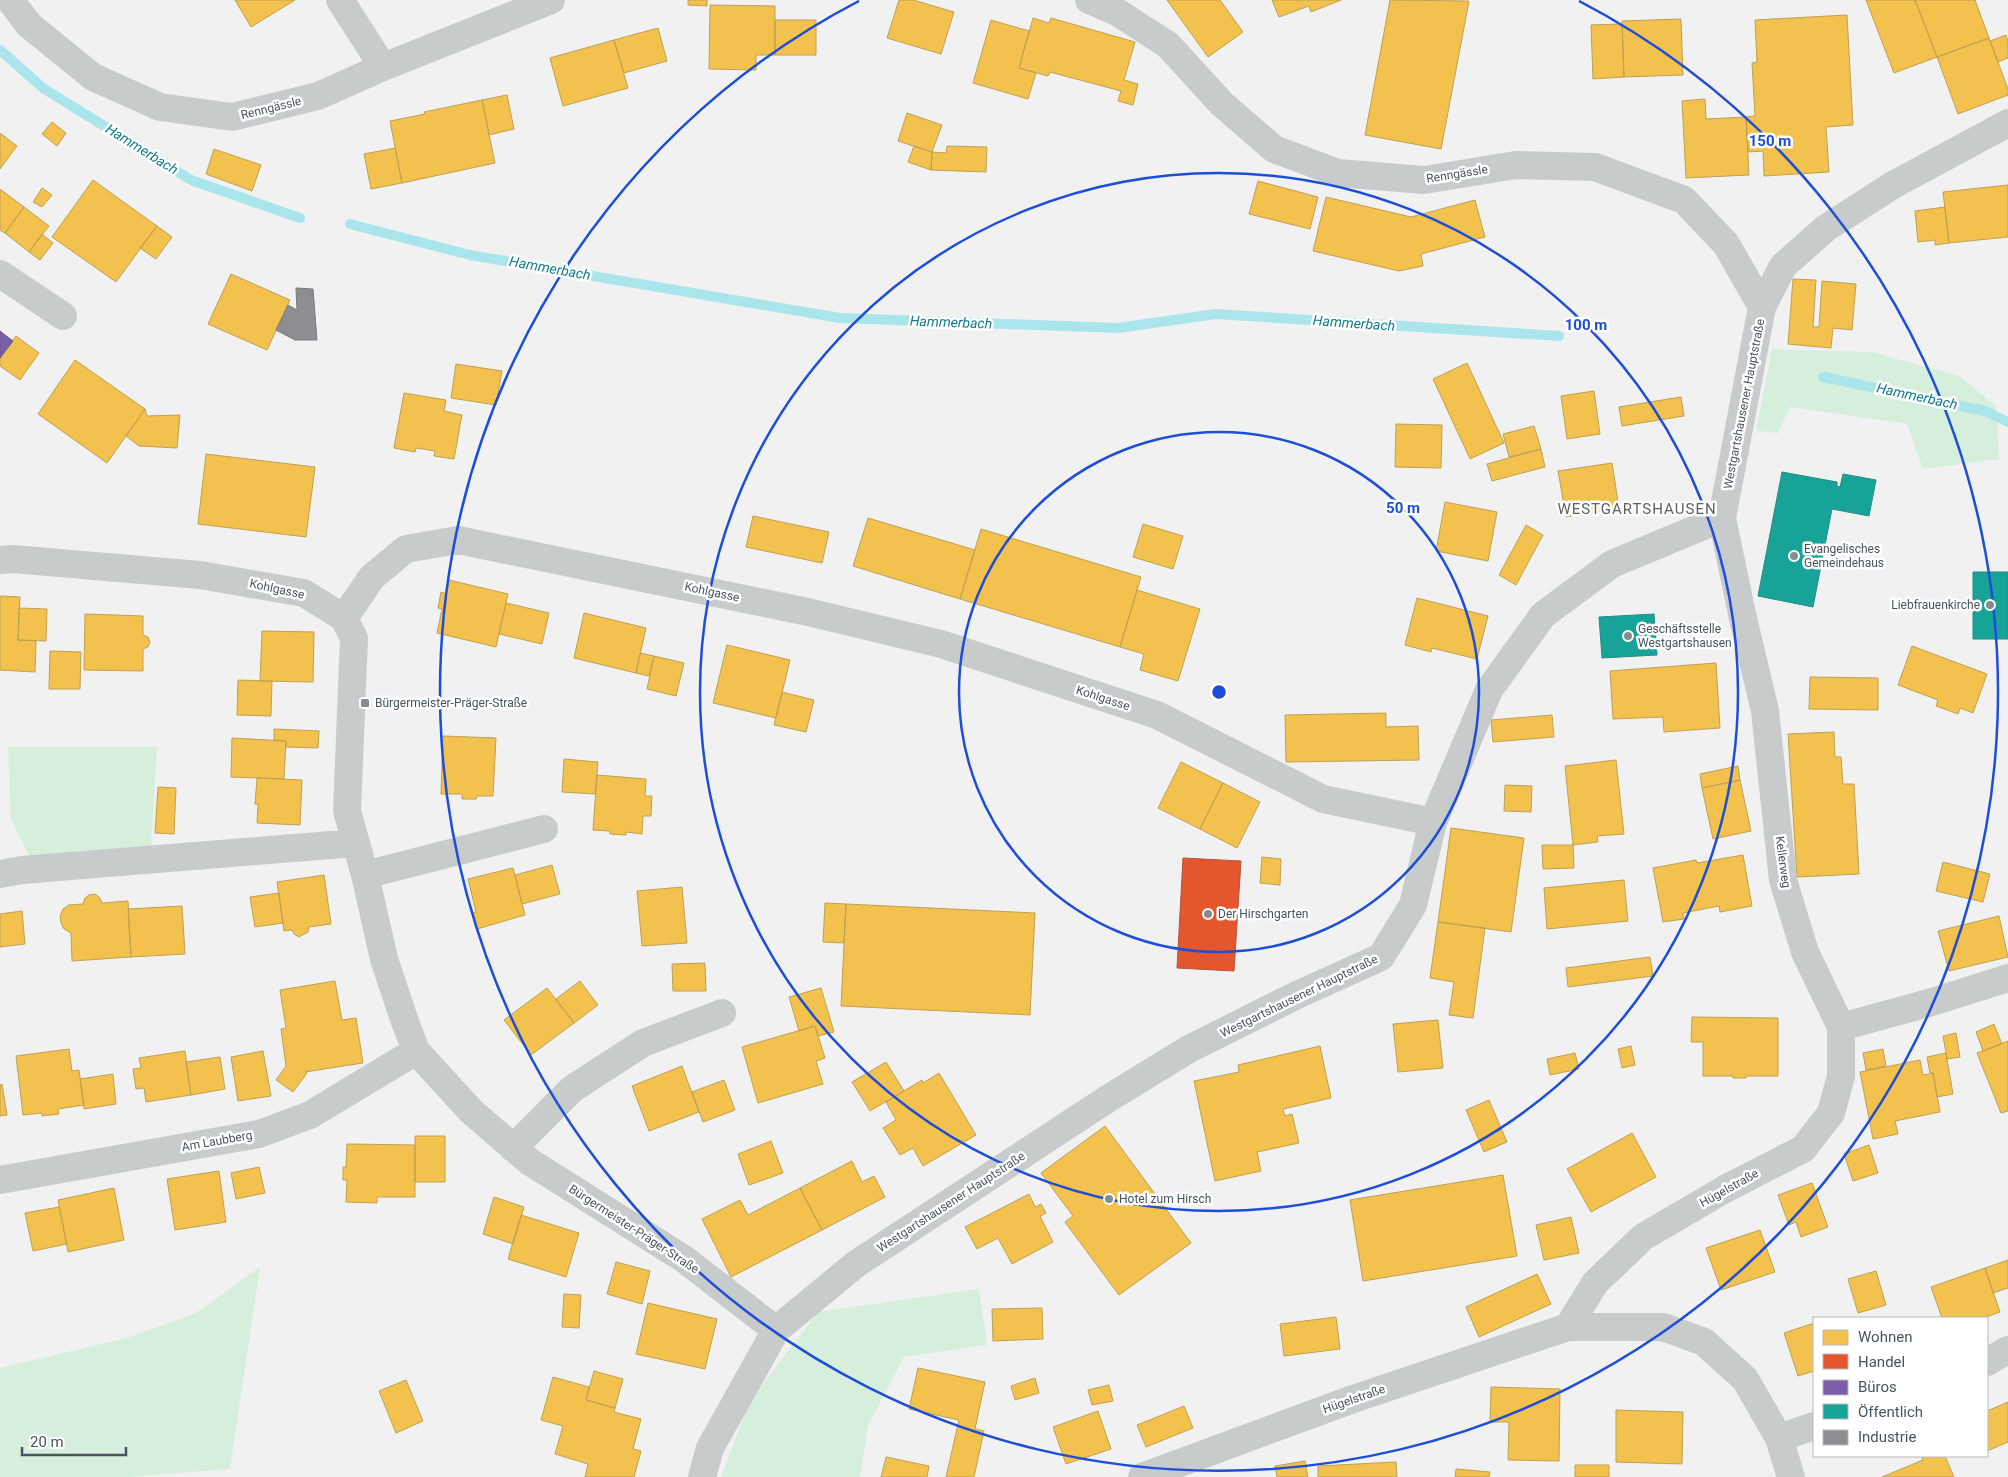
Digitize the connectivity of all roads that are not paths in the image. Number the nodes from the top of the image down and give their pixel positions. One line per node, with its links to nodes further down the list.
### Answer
1 (10, 0): 6 (street, Renngässle)
2 (340, 0): 6 (street)
3 (551, 0): 6 (street, Renngässle)
4 (1089, 0): 5 (street, Renngässle)
5 (1120, 6): 9 (street, Renngässle)
6 (383, 67)
7 (2008, 123): 9 (street, Westgartshausener Hauptstraße)
8 (0, 274): 10 (street)
9 (1762, 307): 11 (street, Westgartshausener Hauptstraße)
10 (63, 316)
11 (1722, 518): 14 (street, Westgartshausener Hauptstraße); 21 (street, Kellerweg)
12 (0, 560): 13 (street, Kohlgasse)
13 (344, 618): 14 (street, Kohlgasse); 16 (street, Bürgermeister-Präger-Straße)
14 (1433, 822): 26 (street, Westgartshausener Hauptstraße)
15 (544, 829): 18 (street)
16 (355, 843): 17 (street); 18 (street, Bürgermeister-Präger-Straße)
17 (0, 874)
18 (364, 875): 22 (street, Bürgermeister-Präger-Straße)
19 (2008, 978): 21 (street)
20 (722, 1013): 23 (street)
21 (1842, 1026): 25 (street, Hügelstraße)
22 (416, 1051): 23 (street, Bürgermeister-Präger-Straße); 24 (street, Am Laubberg)
23 (514, 1148): 26 (street, Bürgermeister-Präger-Straße)
24 (0, 1180)
25 (1568, 1327): 30 (street, Hügelstraße); 32 (street, Hügelstraße)
26 (776, 1330): 31 (street, Westgartshausener Hauptstraße)
27 (2008, 1350): 28 (street)
28 (1988, 1361)
29 (1813, 1426): 30 (street)
30 (1779, 1438): 33 (street, Hügelstraße)
31 (702, 1477)
32 (1142, 1477)
33 (1791, 1477)

